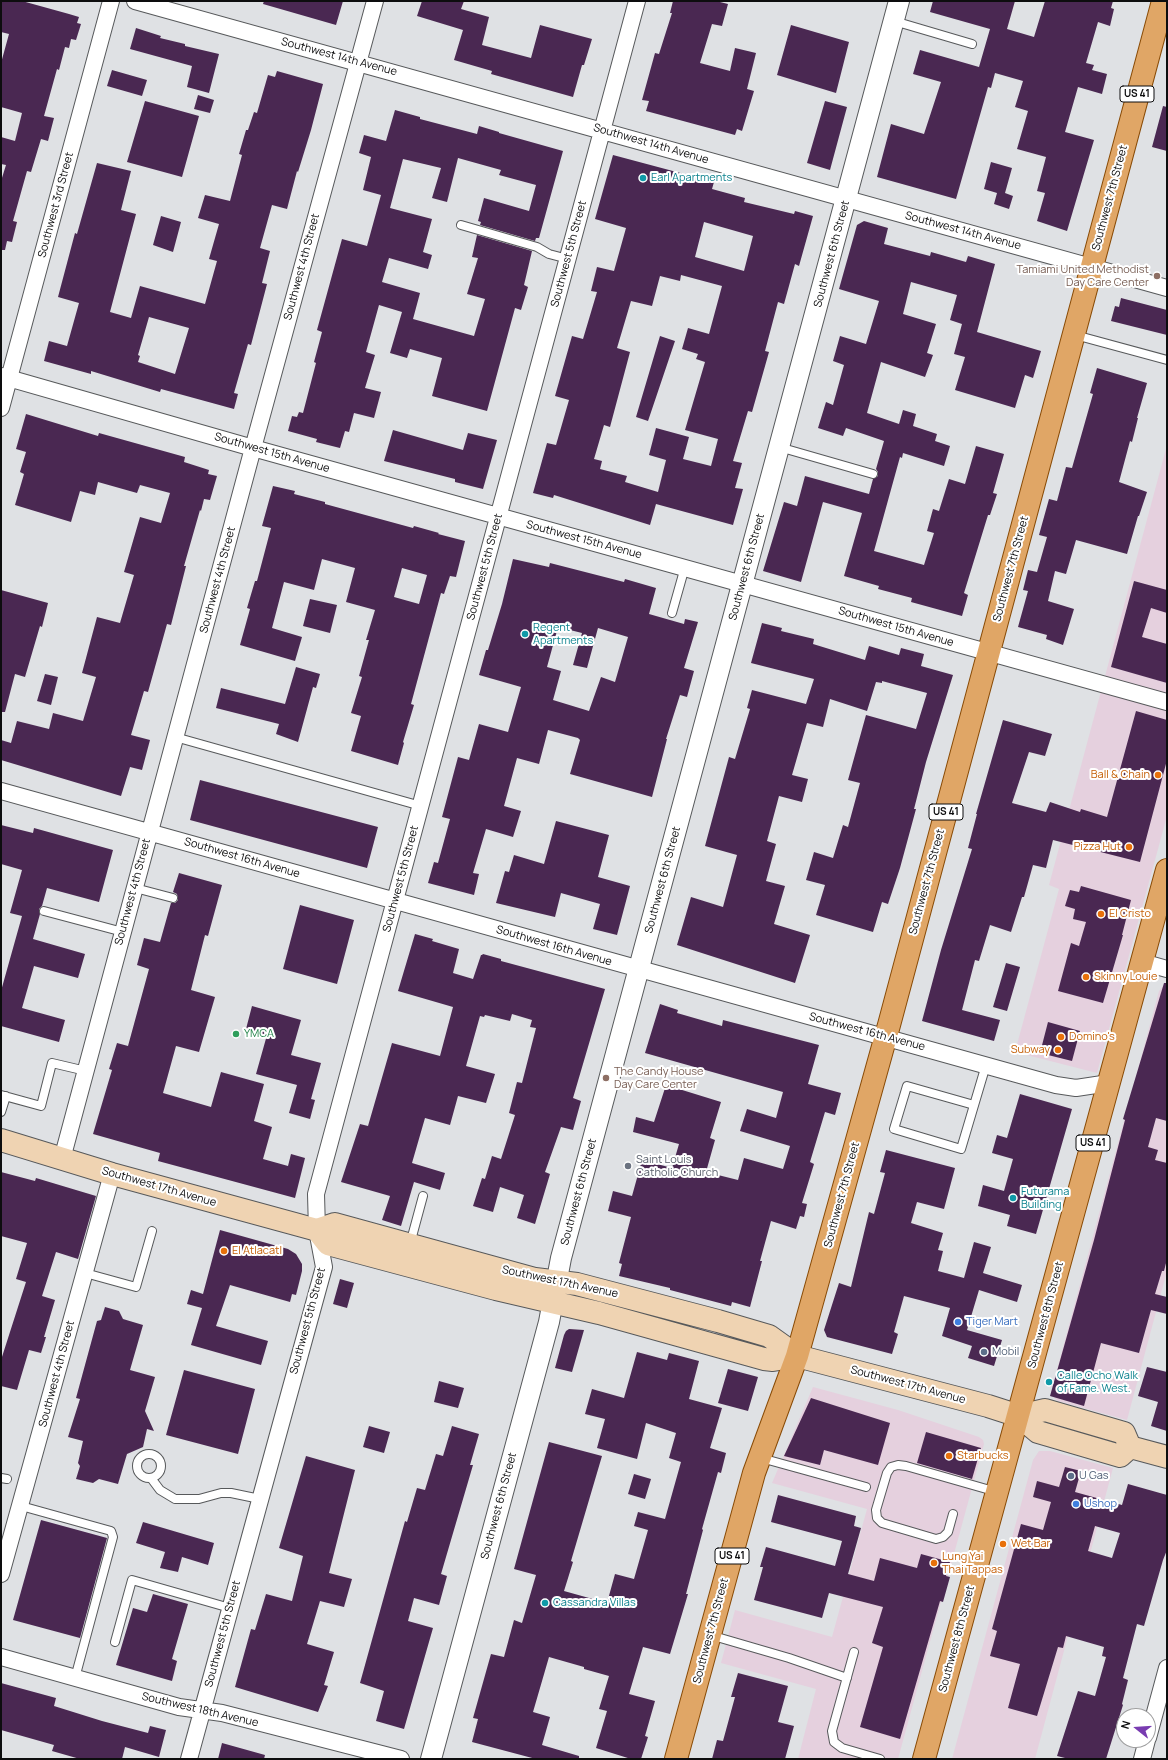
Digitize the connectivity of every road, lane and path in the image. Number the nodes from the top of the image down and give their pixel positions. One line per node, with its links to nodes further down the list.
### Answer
1 (111, 1): 18 (street, Southwest 3rd Street)
2 (135, 1): 9 (street, Southwest 14th Avenue)
3 (375, 1): 9 (street, Southwest 4th Street)
4 (637, 1): 10 (street, Southwest 5th Street)
5 (899, 1): 7 (street, Southwest 6th Street)
6 (1163, 1): 14 (main road, Southwest 7th Street / US 41)
7 (894, 21): 8 (lane); 11 (street, Southwest 6th Street)
8 (972, 44)
9 (358, 62): 10 (street, Southwest 14th Avenue); 21 (street, Southwest 4th Street)
10 (602, 130): 11 (street, Southwest 14th Avenue); 13 (street, Southwest 5th Street)
11 (846, 199): 14 (street, Southwest 14th Avenue); 20 (street, Southwest 6th Street)
12 (461, 225): 13 (lane)
13 (568, 259): 23 (street, Southwest 5th Street)
14 (1092, 267): 15 (street, Southwest 14th Avenue); 16 (main road, Southwest 7th Street / US 41)
15 (1167, 288)
16 (1074, 335): 17 (lane); 27 (main road, Southwest 7th Street / US 41)
17 (1167, 360)
18 (5, 377): 19 (street, Southwest 3rd Street); 21 (street, Southwest 15th Avenue)
19 (1, 408)
20 (780, 447): 22 (lane); 25 (street, Southwest 6th Street)
21 (253, 448): 23 (street, Southwest 15th Avenue); 29 (street, Southwest 4th Street)
22 (873, 474)
23 (498, 517): 24 (street, Southwest 15th Avenue); 31 (street, Southwest 5th Street)
24 (685, 567): 25 (street, Southwest 15th Avenue); 26 (lane)
25 (743, 583): 27 (street, Southwest 15th Avenue); 40 (street, Southwest 6th Street)
26 (672, 613)
27 (988, 653): 28 (street, Southwest 15th Avenue); 42 (main road, Southwest 7th Street / US 41)
28 (1167, 702)
29 (175, 737): 31 (lane); 32 (street, Southwest 4th Street)
30 (1, 791): 32 (street, Southwest 16th Avenue)
31 (421, 806): 36 (street, Southwest 5th Street)
32 (150, 832): 34 (street, Southwest 4th Street); 36 (street, Southwest 16th Avenue)
33 (1167, 870): 39 (main road, Southwest 8th Street / US 41)
34 (135, 888): 35 (lane); 38 (street, Southwest 4th Street)
35 (173, 898)
36 (395, 901): 40 (street, Southwest 16th Avenue); 53 (street, Southwest 5th Street)
37 (44, 911): 38 (lane)
38 (123, 932): 44 (street, Southwest 4th Street)
39 (1142, 962): 41 (street); 45 (main road, Southwest 8th Street / US 41)
40 (639, 969): 42 (street, Southwest 16th Avenue); 57 (street, Southwest 6th Street)
41 (1167, 969)
42 (885, 1037): 43 (street, Southwest 16th Avenue); 59 (main road, Southwest 7th Street / US 41)
43 (986, 1065): 45 (street, Southwest 16th Avenue); 47 (lane)
44 (86, 1071): 46 (lane); 50 (street, Southwest 4th Street)
45 (1109, 1083): 60 (main road, Southwest 8th Street / US 41)
46 (3, 1096): 48 (lane)
47 (974, 1105): 47 (lane)
48 (1, 1112)
49 (1, 1140): 50 (main road, Southwest 17th Avenue)
50 (62, 1158): 51 (main road, Southwest 17th Avenue)
51 (112, 1174): 53 (main road, Southwest 17th Avenue); 56 (street, Southwest 4th Street)
52 (422, 1196): 55 (lane)
53 (317, 1230): 55 (main road, Southwest 17th Avenue); 58 (main road, Southwest 17th Avenue); 66 (street, Southwest 5th Street)
54 (152, 1232): 56 (lane)
55 (410, 1245): 57 (main road, Southwest 17th Avenue)
56 (85, 1273): 67 (street, Southwest 4th Street)
57 (557, 1281): 58 (street, Southwest 6th Street); 59 (main road, Southwest 17th Avenue)
58 (553, 1304): 59 (main road, Southwest 17th Avenue); 83 (street, Southwest 6th Street)
59 (797, 1356): 60 (main road, Southwest 17th Avenue); 62 (main road, Southwest 7th Street / US 41)
60 (1018, 1416): 61 (main road, Southwest 17th Avenue); 65 (main road, Southwest 8th Street / US 41)
61 (1167, 1457)
62 (760, 1458): 64 (lane); 71 (main road, Southwest 7th Street / US 41)
63 (151, 1478): 66 (lane)
64 (866, 1487)
65 (998, 1492): 68 (lane); 86 (main road, Southwest 8th Street / US 41)
66 (260, 1499): 70 (street, Southwest 5th Street)
67 (21, 1506): 69 (street, Southwest 4th Street); 76 (lane)
68 (953, 1514)
69 (1, 1574)
70 (230, 1608): 72 (lane); 79 (street, Southwest 5th Street)
71 (710, 1635): 77 (lane); 84 (main road, Southwest 7th Street / US 41)
72 (115, 1642)
73 (854, 1652): 77 (lane)
74 (1, 1657): 76 (street, Southwest 18th Avenue)
75 (1167, 1668): 78 (street)
76 (74, 1678): 79 (street, Southwest 18th Avenue)
77 (847, 1678): 85 (lane)
78 (1156, 1709)
79 (202, 1711): 81 (street, Southwest 5th Street); 82 (street, Southwest 18th Avenue)
80 (1145, 1748): 87 (street)
81 (189, 1759)
82 (401, 1759)
83 (431, 1759)
84 (676, 1759)
85 (880, 1759)
86 (924, 1759)
87 (1142, 1759)

